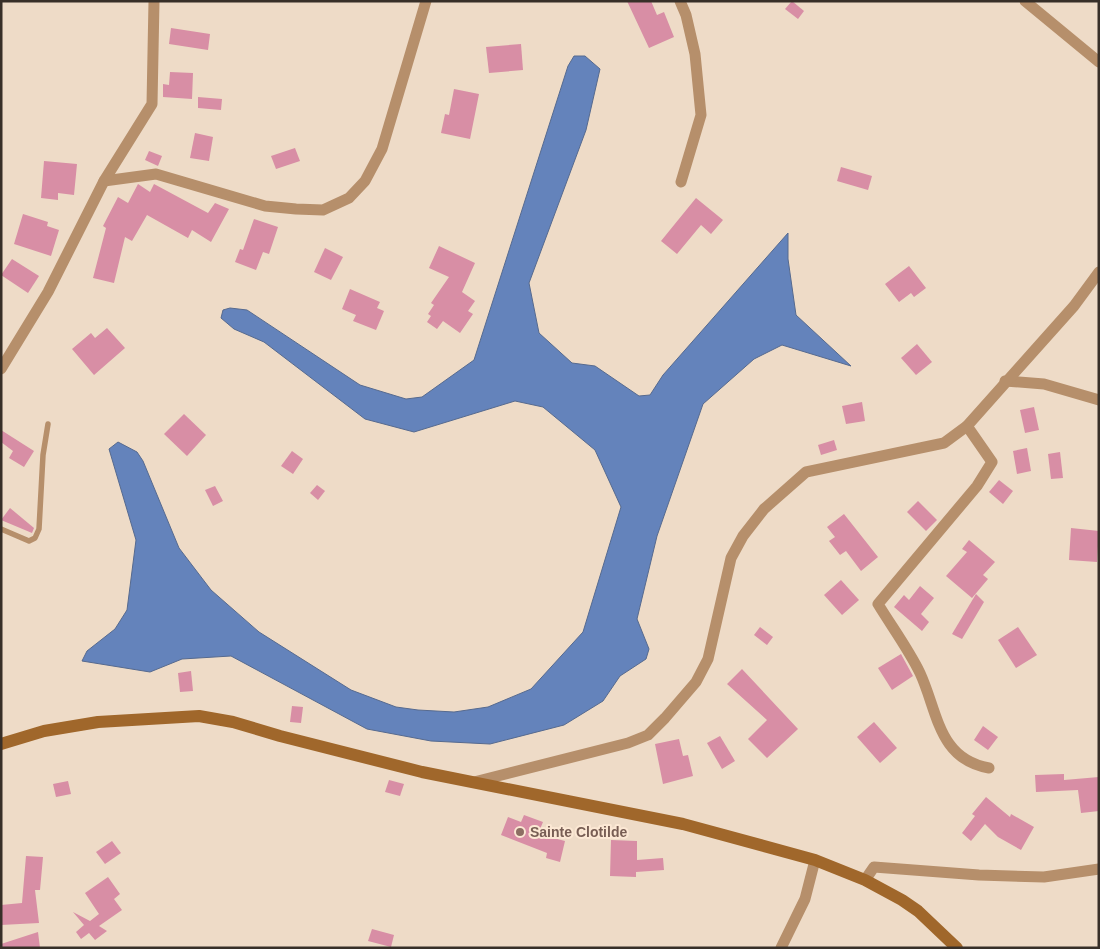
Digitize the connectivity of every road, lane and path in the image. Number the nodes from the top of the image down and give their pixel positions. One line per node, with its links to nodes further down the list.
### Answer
1 (154, 1): 6 (street)
2 (426, 1): 6 (street)
3 (680, 1): 7 (street)
4 (1025, 1): 5 (street)
5 (1099, 62)
6 (104, 181): 9 (street)
7 (681, 182)
8 (1099, 272): 10 (street)
9 (1, 369)
10 (1005, 381): 11 (street); 13 (street)
11 (1099, 400)
12 (48, 424): 14 (lane)
13 (966, 426): 16 (street); 17 (street)
14 (1, 529)
15 (1, 744): 17 (street)
16 (990, 768)
17 (474, 782): 18 (street)
18 (815, 860): 20 (street); 21 (street)
19 (1099, 869): 20 (street)
20 (865, 880): 22 (street)
21 (781, 948)
22 (957, 948)

